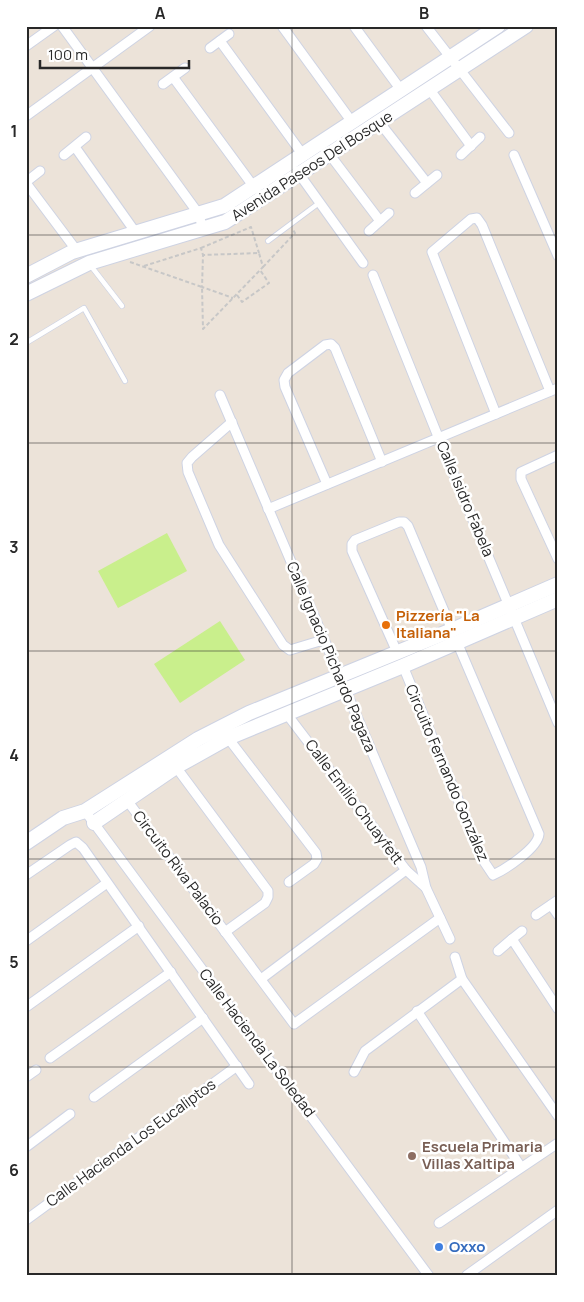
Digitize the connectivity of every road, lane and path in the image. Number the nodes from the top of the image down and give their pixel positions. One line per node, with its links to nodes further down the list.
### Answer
1 (54, 26): 11 (street)
2 (62, 26): 14 (street)
3 (150, 26): 14 (street)
4 (282, 26): 22 (street)
5 (354, 26): 19 (street)
6 (426, 26): 13 (street)
7 (498, 26): 13 (main road, Avenida Paseos Del Bosque)
8 (526, 26): 16 (main road, Avenida Paseos Del Bosque)
9 (229, 34): 10 (street)
10 (220, 41): 12 (street); 30 (street)
11 (26, 46)
12 (210, 48)
13 (450, 58): 16 (street); 19 (main road, Avenida Paseos Del Bosque)
14 (92, 67): 21 (street); 43 (street)
15 (184, 68): 17 (street)
16 (459, 70): 20 (main road, Avenida Paseos Del Bosque); 24 (street)
17 (172, 77): 18 (street); 40 (street)
18 (163, 84)
19 (401, 90): 22 (main road, Avenida Paseos Del Bosque)
20 (430, 90): 23 (main road, Avenida Paseos Del Bosque); 27 (street)
21 (26, 116)
22 (352, 122): 30 (main road, Avenida Paseos Del Bosque)
23 (380, 123): 31 (main road, Avenida Paseos Del Bosque); 39 (street)
24 (508, 133)
25 (86, 137): 28 (street)
26 (480, 137): 27 (street)
27 (471, 146): 32 (street)
28 (75, 147): 29 (street); 49 (street)
29 (64, 155)
30 (303, 155): 34 (main road, Avenida Paseos Del Bosque)
31 (330, 155): 36 (main road, Avenida Paseos Del Bosque); 45 (street)
32 (462, 155)
33 (514, 155): 56 (street)
34 (290, 163): 36 (street); 40 (main road, Avenida Paseos Del Bosque)
35 (40, 171): 38 (street)
36 (299, 175): 42 (street); 47 (main road, Avenida Paseos Del Bosque)
37 (437, 175): 39 (street)
38 (26, 183): 52 (street)
39 (427, 183): 41 (street)
40 (254, 187): 43 (main road, Avenida Paseos Del Bosque)
41 (415, 193)
42 (320, 203): 46 (lane); 58 (street)
43 (198, 213): 47 (street); 49 (main road, Avenida Paseos Del Bosque)
44 (390, 213): 45 (street)
45 (380, 221): 48 (street)
46 (290, 224): 50 (lane); 60 (path)
47 (203, 228): 55 (main road, Avenida Paseos Del Bosque)
48 (369, 231)
49 (136, 233): 52 (main road, Avenida Paseos Del Bosque)
50 (268, 241)
51 (201, 248): 53 (path); 54 (path); 59 (path)
52 (77, 251): 62 (main road, Avenida Paseos Del Bosque)
53 (259, 253): 54 (path); 60 (path)
54 (203, 255): 64 (path)
55 (112, 256): 57 (main road, Avenida Paseos Del Bosque); 59 (path)
56 (558, 256)
57 (89, 263): 65 (main road, Avenida Paseos Del Bosque); 68 (lane)
58 (363, 263)
59 (142, 267): 64 (path)
60 (263, 267): 61 (path)
61 (260, 270): 66 (path); 66 (path)
62 (26, 275): 65 (street)
63 (374, 275): 75 (street, Calle Isidro Fabela)
64 (202, 287): 67 (path); 67 (path)
65 (31, 292)
66 (237, 294): 67 (path)
67 (234, 298)
68 (122, 306)
69 (26, 342): 70 (lane)
70 (125, 381)
71 (554, 390): 73 (street); 73 (street)
72 (220, 395): 74 (street, Calle Ignacio Pichardo Pagaza)
73 (496, 414): 75 (street)
74 (232, 422): 79 (street, Calle Ignacio Pichardo Pagaza); 85 (street)
75 (439, 438): 77 (street); 83 (street, Calle Isidro Fabela)
76 (558, 455): 80 (street)
77 (382, 462): 78 (street); 78 (street)
78 (328, 484): 79 (street)
79 (268, 509): 85 (street, Calle Ignacio Pichardo Pagaza)
80 (558, 559)
81 (558, 584): 83 (main road)
82 (558, 599): 83 (main road)
83 (512, 612): 84 (main road); 91 (street, Calle Isidro Fabela)
84 (455, 636): 86 (main road); 86 (street); 87 (main road); 87 (street, Circuito Fernando González)
85 (323, 640): 88 (street, Calle Ignacio Pichardo Pagaza)
86 (397, 652): 88 (main road)
87 (403, 666): 89 (main road)
88 (338, 676): 89 (street, Calle Ignacio Pichardo Pagaza); 95 (main road)
89 (344, 689): 90 (main road); 102 (street, Calle Ignacio Pichardo Pagaza)
90 (286, 713): 92 (main road); 98 (street, Calle Emilio Chuayfett)
91 (558, 723)
92 (228, 738): 93 (main road); 101 (street)
93 (176, 767): 94 (main road); 109 (street, Circuito Riva Palacio)
94 (126, 800): 96 (main road); 109 (street, Circuito Riva Palacio)
95 (85, 811): 96 (street, Calle Hacienda La Soledad); 97 (main road)
96 (94, 823): 139 (street, Calle Hacienda La Soledad)
97 (26, 843)
98 (406, 870): 102 (street, Calle Emilio Chuayfett); 116 (street)
99 (26, 875): 100 (street)
100 (107, 882): 107 (street); 112 (street)
101 (289, 882)
102 (426, 888): 106 (street, Calle Ignacio Pichardo Pagaza)
103 (554, 902): 104 (street); 105 (street)
104 (536, 915)
105 (558, 915)
106 (440, 918): 110 (street, Calle Ignacio Pichardo Pagaza); 116 (street)
107 (138, 926): 115 (street); 118 (street)
108 (522, 931): 111 (street)
109 (226, 932): 116 (street)
110 (450, 939)
111 (512, 939): 113 (street); 119 (street)
112 (26, 941)
113 (498, 951)
114 (455, 956): 117 (street)
115 (171, 972): 121 (street); 122 (street)
116 (261, 979)
117 (462, 979): 120 (street); 130 (street)
118 (26, 1008)
119 (558, 1009)
120 (417, 1011): 125 (street); 133 (street)
121 (203, 1018): 123 (street); 128 (street)
122 (50, 1058)
123 (236, 1066): 127 (street); 135 (street, Calle Hacienda Los Eucaliptos)
124 (36, 1070): 126 (street)
125 (354, 1072)
126 (26, 1077)
127 (249, 1084)
128 (94, 1097)
129 (70, 1114): 132 (street)
130 (558, 1116)
131 (558, 1143): 133 (street)
132 (26, 1147)
133 (521, 1167): 136 (street)
134 (558, 1210): 137 (street)
135 (26, 1220)
136 (439, 1223)
137 (479, 1273): 138 (street)
138 (467, 1275)
139 (429, 1276)

